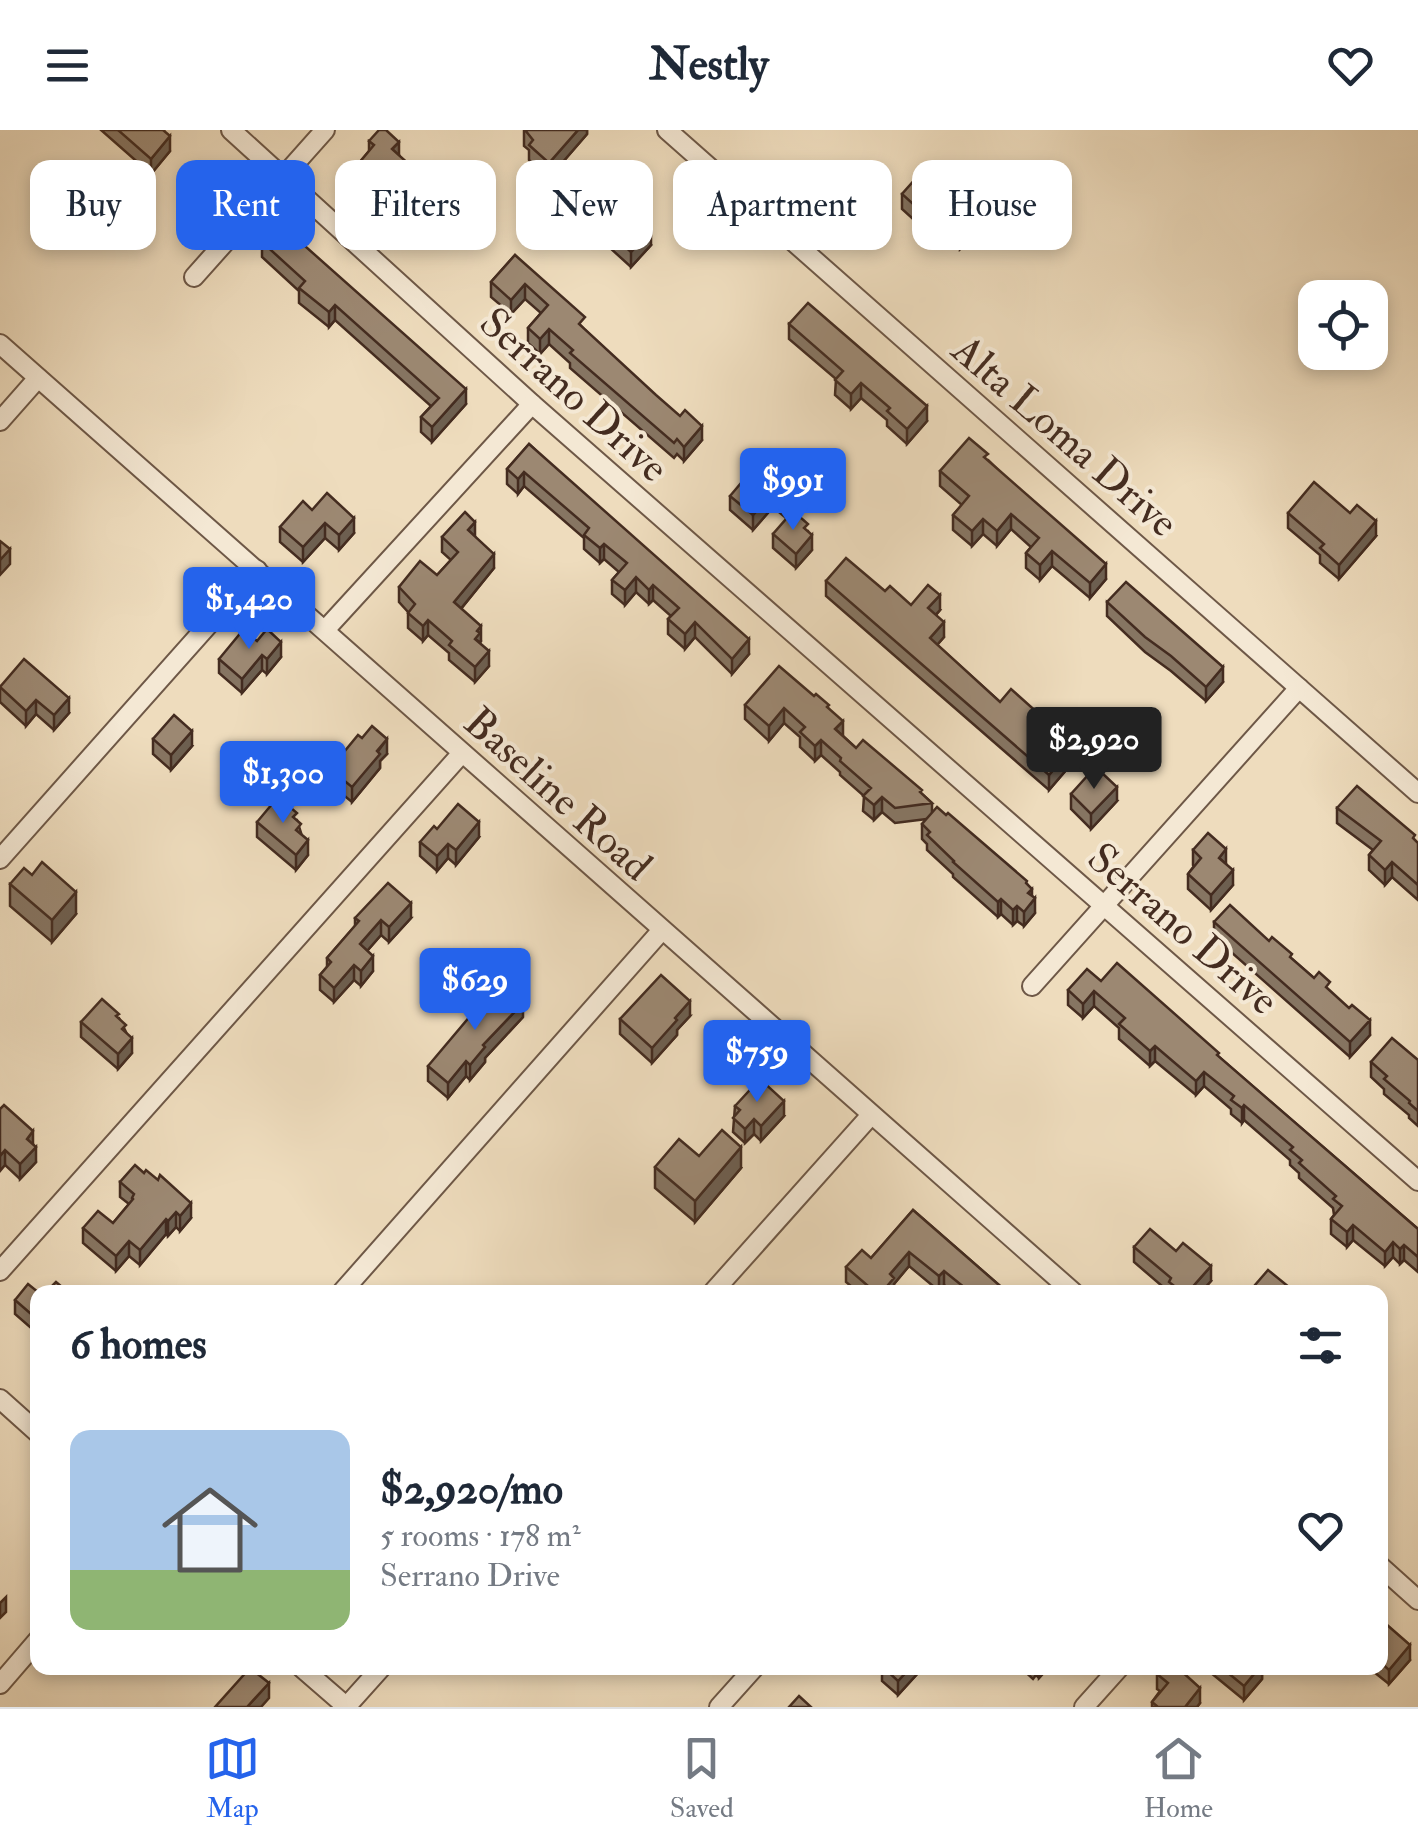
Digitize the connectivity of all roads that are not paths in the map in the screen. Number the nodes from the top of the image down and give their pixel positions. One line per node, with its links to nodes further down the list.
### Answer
1 (231, 130): 4 (street, Serrano Drive)
2 (325, 130): 5 (street)
3 (667, 130): 15 (street, Alta Loma Drive)
4 (264, 160)
5 (298, 160)
6 (315, 207): 11 (street, Serrano Drive)
7 (218, 250): 8 (street)
8 (194, 277)
9 (0, 344): 10 (street, Baseline Road)
10 (38, 378): 12 (street); 13 (street, Baseline Road)
11 (532, 404): 14 (street); 19 (street, Serrano Drive)
12 (0, 421)
13 (257, 570): 14 (street, Baseline Road); 18 (street)
14 (325, 630): 16 (street, Baseline Road)
15 (1299, 688): 17 (street, Alta Loma Drive); 19 (street)
16 (462, 753): 20 (street, Baseline Road); 24 (street)
17 (1418, 793)
18 (0, 859)
19 (1104, 904): 21 (street); 23 (street, Serrano Drive)
20 (662, 930): 22 (street, Baseline Road); 25 (street)
21 (1032, 986)
22 (870, 1115): 26 (street); 27 (street, Baseline Road)
23 (1418, 1181)
24 (0, 1271)
25 (348, 1285)
26 (719, 1285)
27 (1065, 1285)
28 (0, 1399): 29 (street)
29 (30, 1426)
30 (1388, 1573): 31 (street)
31 (1418, 1600)
32 (30, 1649): 37 (street)
33 (310, 1675): 38 (street)
34 (376, 1675): 38 (street)
35 (748, 1675): 39 (street)
36 (1113, 1675): 40 (street)
37 (0, 1684)
38 (347, 1707)
39 (719, 1707)
40 (1084, 1707)

